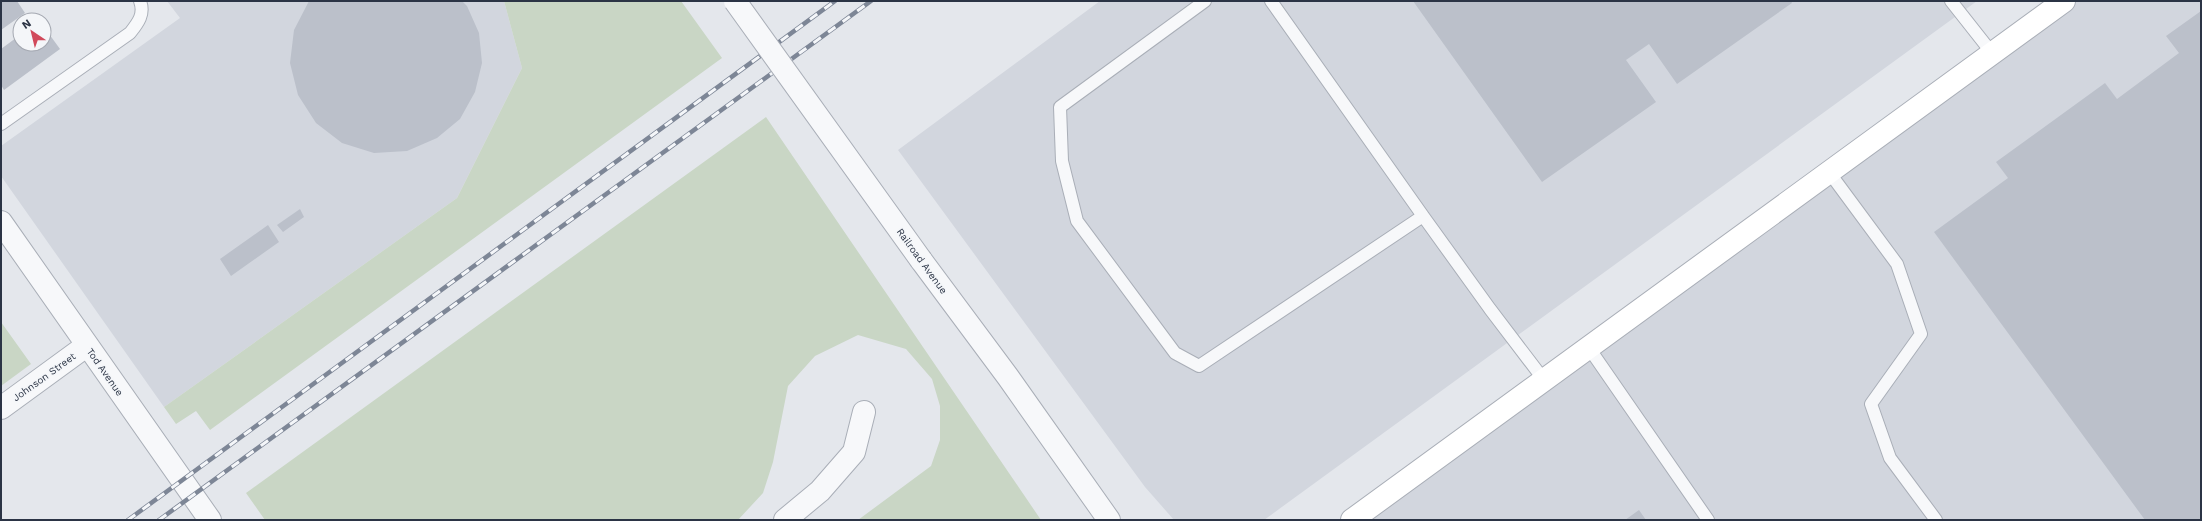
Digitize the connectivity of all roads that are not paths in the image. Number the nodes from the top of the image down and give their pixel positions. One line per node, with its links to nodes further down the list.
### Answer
1 (140, 1): 8 (lane)
2 (735, 1): 19 (street, Railroad Avenue, bridge)
3 (1205, 1): 10 (lane)
4 (1271, 1): 10 (lane)
5 (1952, 1): 7 (lane)
6 (2064, 1): 7 (main road)
7 (1992, 54): 9 (main road)
8 (1, 124)
9 (1829, 172): 13 (main road); 22 (lane)
10 (1424, 216): 14 (lane)
11 (1, 222): 12 (street, Tod Avenue)
12 (86, 346): 15 (street, Johnson Street); 17 (street, Tod Avenue)
13 (1588, 348): 14 (main road); 21 (lane)
14 (1544, 380): 20 (main road)
15 (1, 408)
16 (864, 412): 18 (street)
17 (210, 520)
18 (785, 520)
19 (1109, 520)
20 (1352, 520)
21 (1708, 520)
22 (1936, 520)

